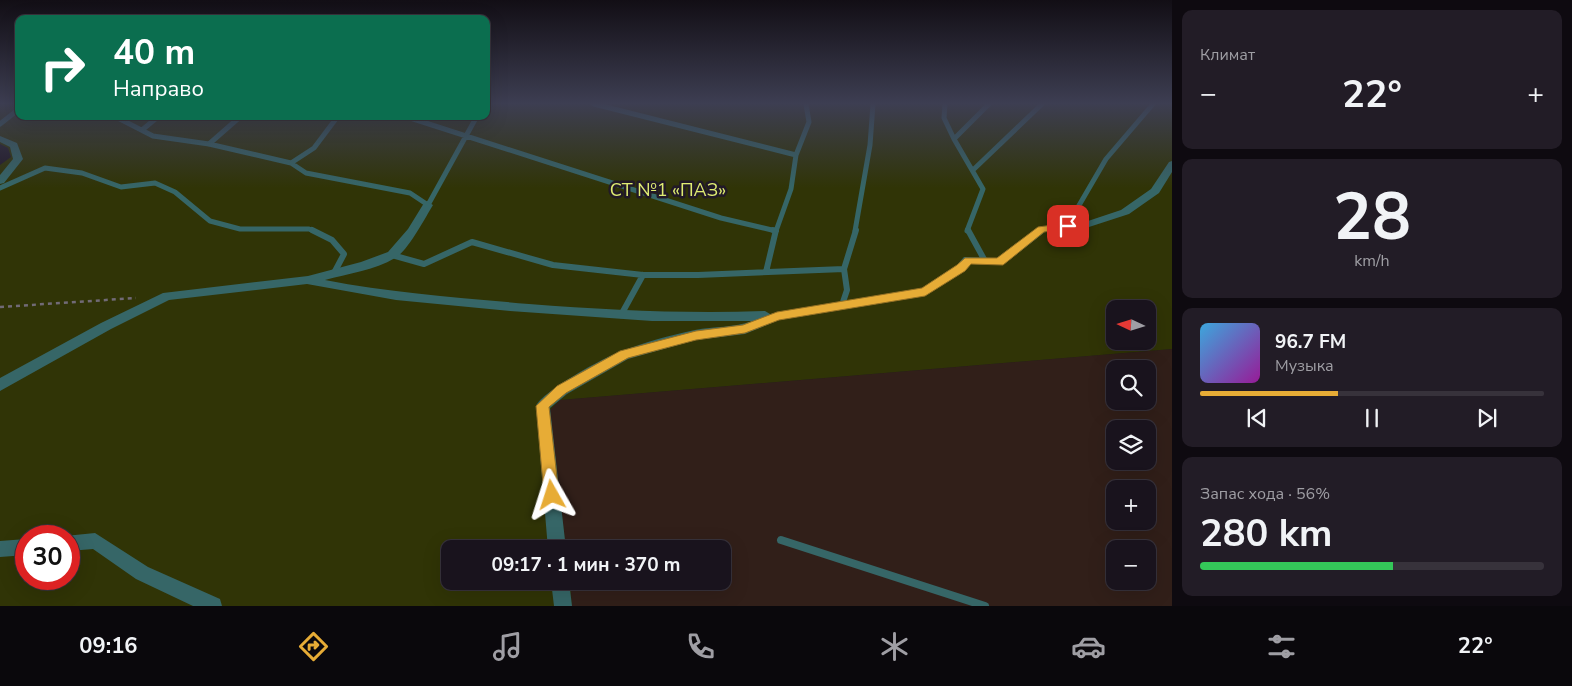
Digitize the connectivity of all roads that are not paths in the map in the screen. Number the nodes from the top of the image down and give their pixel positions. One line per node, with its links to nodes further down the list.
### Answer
1 (146, 132): 16 (lane)
2 (223, 132): 16 (lane)
3 (326, 132): 18 (lane)
4 (453, 132): 13 (lane)
5 (469, 132): 13 (lane)
6 (706, 132): 17 (lane)
7 (805, 132): 17 (lane)
8 (871, 132): 28 (lane)
9 (950, 132): 15 (lane)
10 (962, 132): 15 (lane)
11 (1012, 132): 20 (lane)
12 (1129, 132): 24 (lane)
13 (467, 137): 23 (lane); 25 (lane)
14 (0, 139): 21 (street)
15 (954, 140): 20 (lane)
16 (210, 144): 18 (lane)
17 (796, 155): 25 (lane)
18 (290, 163): 23 (lane)
19 (1172, 164): 24 (street)
20 (973, 170): 27 (lane)
21 (0, 181)
22 (0, 188): 30 (lane)
23 (428, 205): 26 (street)
24 (1068, 226): 27 (street)
25 (776, 231): 29 (lane)
26 (392, 255): 30 (street); 31 (lane)
27 (985, 261): 33 (street)
28 (844, 269): 29 (lane); 33 (lane)
29 (766, 272): 31 (lane)
30 (334, 273): 32 (street)
31 (643, 275): 34 (lane)
32 (308, 280): 34 (street); 36 (street)
33 (842, 305): 35 (street)
34 (621, 315): 35 (street)
35 (777, 316): 37 (street)
36 (0, 385)
37 (556, 540)
38 (781, 540): 45 (lane)
39 (80, 542): 43 (street)
40 (15, 548): 41 (street)
41 (0, 549)
42 (561, 590): 44 (street)
43 (214, 606)
44 (563, 606)
45 (985, 606)

